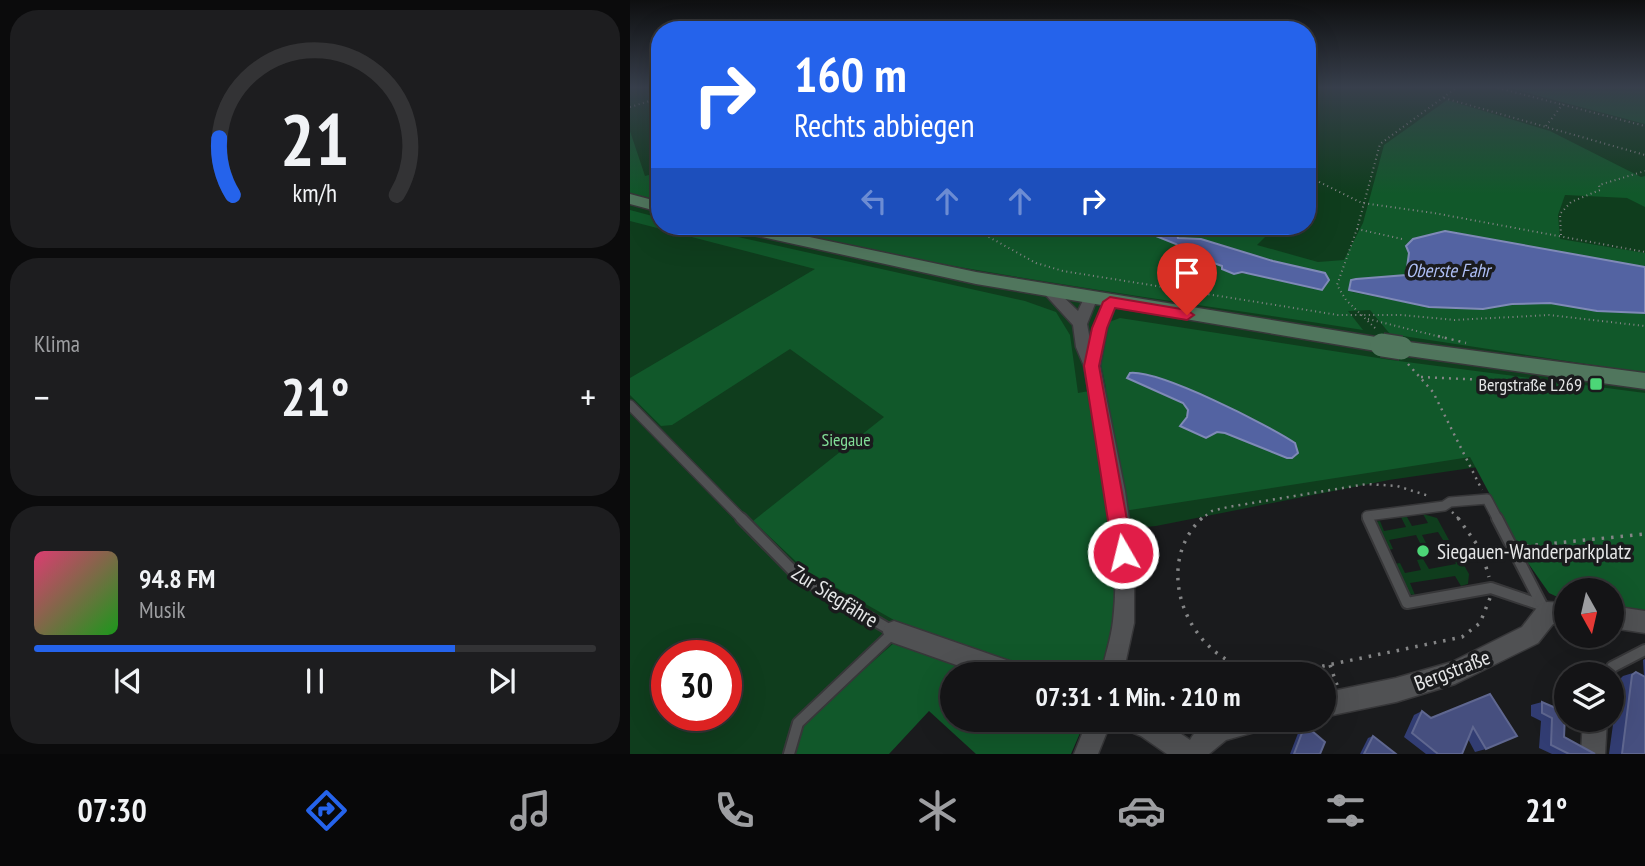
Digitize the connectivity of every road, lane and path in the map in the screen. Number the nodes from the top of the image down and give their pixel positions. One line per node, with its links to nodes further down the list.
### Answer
1 (1409, 123): 9 (path)
2 (1536, 123): 4 (path)
3 (1548, 123): 4 (path)
4 (1546, 126): 5 (path)
5 (1645, 155)
6 (1645, 171): 14 (path)
7 (1316, 180): 9 (path)
8 (630, 199): 10 (main road)
9 (1362, 203): 11 (path); 14 (path)
10 (651, 205)
11 (1357, 229): 15 (path); 20 (path)
12 (774, 235): 17 (main road)
13 (985, 235): 20 (path)
14 (1560, 237): 16 (path)
15 (1402, 239)
16 (1645, 252)
17 (1049, 291): 18 (main road); 21 (street)
18 (1090, 299): 19 (main road); 21 (street)
19 (1110, 302): 23 (main road); 25 (street)
20 (1365, 317): 22 (path); 23 (path); 24 (path)
21 (1080, 324): 25 (street)
22 (1645, 326)
23 (1390, 345): 26 (path); 27 (main road)
24 (1470, 348)
25 (1092, 366): 41 (street)
26 (1421, 377): 28 (path); 30 (path)
27 (1645, 381)
28 (1555, 383)
29 (630, 405): 38 (lane, Zur Siegfähre)
30 (1487, 499): 31 (lane); 33 (lane)
31 (1444, 506): 34 (path); 34 (lane); 42 (path)
32 (1645, 534): 33 (path)
33 (1512, 548): 35 (lane)
34 (1491, 588): 35 (lane); 44 (path)
35 (1551, 611): 45 (street, Bergstraße)
36 (1624, 619): 37 (street)
37 (1645, 622)
38 (894, 632): 40 (street, Zur Siegfähre); 50 (lane)
39 (1645, 650): 43 (lane)
40 (980, 662)
41 (1115, 662)
42 (1229, 662)
43 (1622, 662)
44 (1336, 663)
45 (1336, 702)
46 (1095, 732): 51 (street)
47 (1156, 732): 52 (street)
48 (1212, 732): 53 (street)
49 (1594, 732): 54 (street)
50 (789, 754)
51 (1086, 754)
52 (1188, 754)
53 (1196, 754)
54 (1593, 754)

